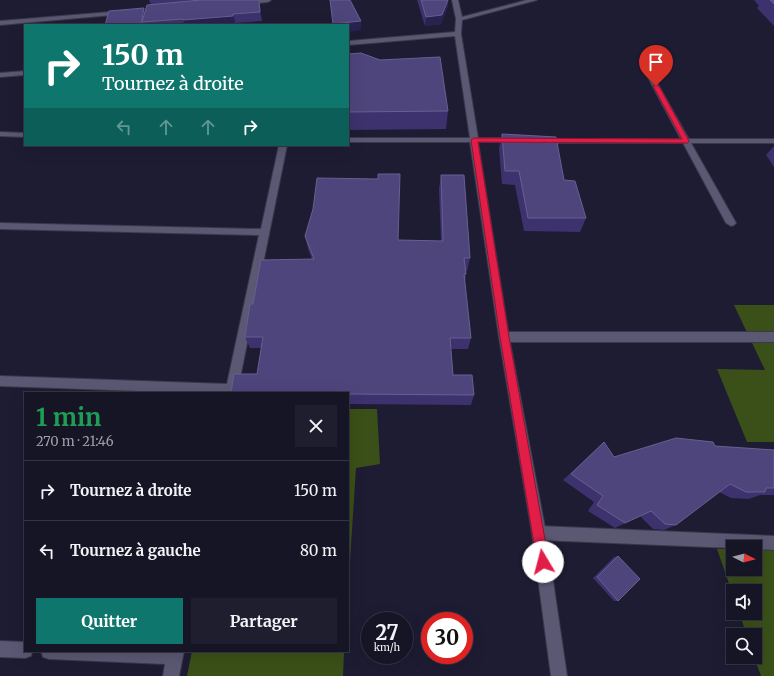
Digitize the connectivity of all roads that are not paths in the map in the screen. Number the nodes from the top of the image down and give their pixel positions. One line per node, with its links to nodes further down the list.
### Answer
1 (268, 0): 4 (street)
2 (455, 0): 6 (street)
3 (534, 0): 6 (street)
4 (237, 3)
5 (127, 12): 7 (street)
6 (459, 19): 8 (street)
7 (0, 23)
8 (458, 34): 9 (street); 16 (street)
9 (349, 43)
10 (648, 72): 17 (street)
11 (24, 73): 12 (street)
12 (0, 75)
13 (0, 134): 14 (street)
14 (24, 135)
15 (349, 140): 16 (street)
16 (474, 140): 17 (street); 23 (street)
17 (686, 141): 18 (street); 20 (street)
18 (774, 141)
19 (283, 146): 22 (street)
20 (731, 223)
21 (0, 226): 22 (street)
22 (264, 232): 26 (street)
23 (504, 337): 24 (street); 27 (street)
24 (774, 338)
25 (0, 381): 26 (street)
26 (231, 391)
27 (539, 533): 28 (street); 34 (street)
28 (774, 543)
29 (0, 649): 30 (street)
30 (24, 650)
31 (112, 652): 32 (street)
32 (175, 653): 33 (street)
33 (171, 676)
34 (559, 676)

